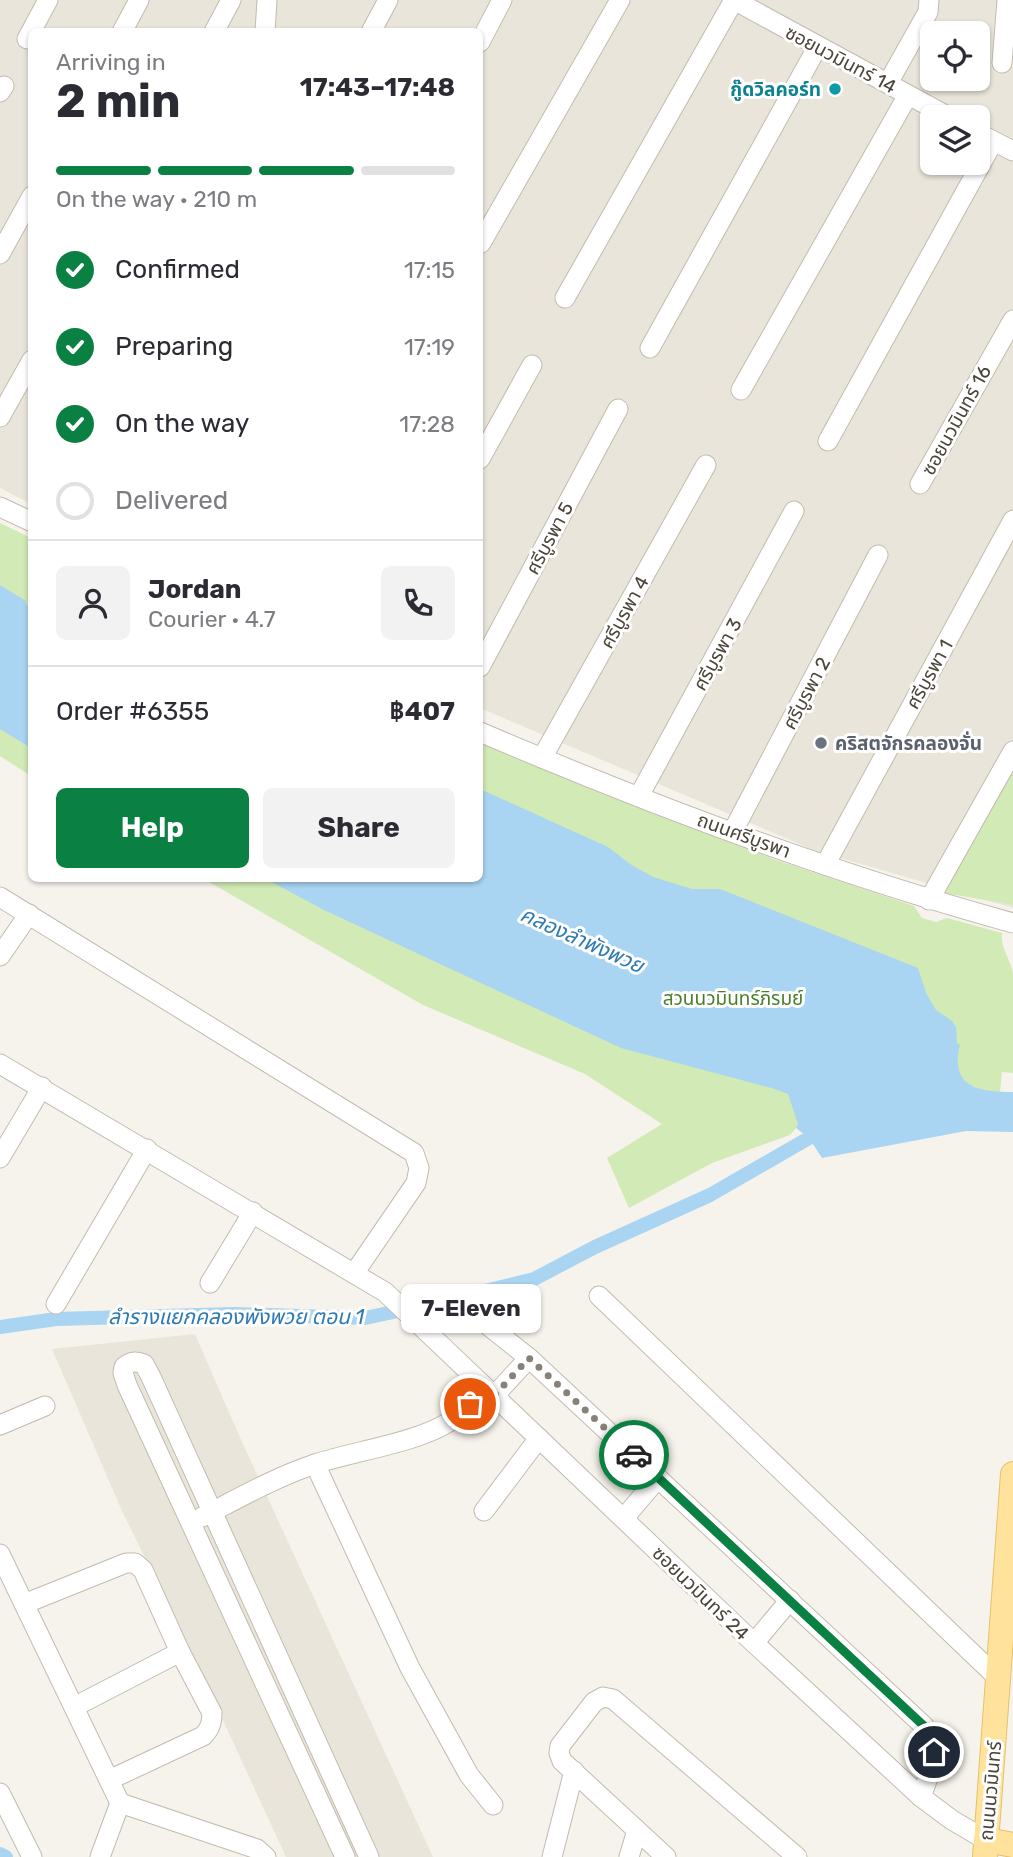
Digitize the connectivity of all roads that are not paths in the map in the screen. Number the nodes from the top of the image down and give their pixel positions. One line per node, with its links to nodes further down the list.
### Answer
1 (48, 0): 11 (street)
2 (139, 0): 12 (street)
3 (231, 0): 13 (street)
4 (267, 0): 14 (street)
5 (388, 0): 15 (street)
6 (502, 0): 16 (street)
7 (620, 0): 26 (street)
8 (734, 0): 17 (street, ซอยนวมินทร์ 14); 28 (street)
9 (929, 0): 19 (street)
10 (1007, 0): 18 (street)
11 (33, 28)
12 (124, 28)
13 (216, 28)
14 (265, 28)
15 (373, 28)
16 (483, 36)
17 (818, 46): 19 (street, ซอยนวมินทร์ 14); 30 (street)
18 (1002, 63)
19 (888, 83): 20 (street, ซอยนวมินทร์ 14)
20 (908, 95): 21 (street, ซอยนวมินทร์ 14); 33 (street)
21 (927, 105)
22 (990, 139): 23 (street)
23 (1013, 151)
24 (966, 175): 36 (street)
25 (28, 203): 27 (street)
26 (483, 240)
27 (0, 254)
28 (565, 298)
29 (1013, 320): 39 (street, ซอยนวมินทร์ 16)
30 (650, 348)
31 (532, 365): 37 (street)
32 (28, 367): 35 (street)
33 (741, 390)
34 (618, 409): 45 (street, ศรีบูรพา 5)
35 (0, 417)
36 (828, 441)
37 (483, 455)
38 (706, 465): 48 (street, ศรีบูรพา 4)
39 (920, 484)
40 (0, 507): 42 (street)
41 (794, 511): 49 (street, ศรีบูรพา 3)
42 (28, 520)
43 (1013, 520): 51 (street, ศรีบูรพา 1)
44 (878, 555): 50 (street, ศรีบูรพา 2)
45 (483, 661)
46 (483, 733): 48 (street, ถนนศรีบูรพา)
47 (1013, 751): 53 (street)
48 (542, 758): 49 (street, ถนนศรีบูรพา)
49 (639, 796): 50 (street, ถนนศรีบูรพา)
50 (733, 831): 51 (street, ถนนศรีบูรพา)
51 (825, 865): 53 (street, ถนนศรีบูรพา)
52 (0, 897): 54 (street)
53 (929, 900): 55 (street, ถนนศรีบูรพา)
54 (29, 914): 56 (street); 62 (street)
55 (1013, 923)
56 (0, 956)
57 (0, 1064): 58 (street, ซอยนวมินทร์ 24)
58 (42, 1087): 59 (street, ซอยนวมินทร์ 24); 60 (street)
59 (147, 1149): 61 (street, ซอยนวมินทร์ 24); 65 (street)
60 (0, 1158)
61 (253, 1212): 62 (street, ซอยนวมินทร์ 24); 63 (street)
62 (355, 1272): 68 (street, ซอยนวมินทร์ 24)
63 (210, 1283)
64 (599, 1296): 84 (street)
65 (56, 1304)
66 (480, 1319): 67 (street)
67 (529, 1358): 68 (street); 74 (street)
68 (489, 1392): 71 (street, ซอยนวมินทร์ 24); 72 (street)
69 (45, 1406): 70 (street)
70 (0, 1426)
71 (539, 1438): 76 (street); 77 (street, ซอยนวมินทร์ 24)
72 (315, 1464): 75 (street); 91 (street)
73 (1013, 1474): 84 (main road, ถนนนวมินทร์)
74 (658, 1478): 77 (street); 80 (street)
75 (213, 1511): 78 (street); 78 (street); 99 (street)
76 (484, 1511)
77 (624, 1518): 82 (street, ซอยนวมินทร์ 24)
78 (192, 1522): 98 (street)
79 (0, 1554): 81 (street)
80 (790, 1600): 82 (street); 89 (street)
81 (24, 1604): 83 (street); 85 (street)
82 (754, 1643): 89 (street, ซอยนวมินทร์ 24)
83 (180, 1652): 85 (street); 87 (street)
84 (999, 1679): 94 (main road, ถนนนวมินทร์)
85 (74, 1707): 87 (street)
86 (574, 1771): 92 (street); 100 (street); 103 (street)
87 (109, 1780): 90 (street)
88 (0, 1793): 95 (street)
89 (921, 1797): 94 (street, ซอยนวมินทร์ 24)
90 (120, 1803): 96 (street); 97 (street)
91 (493, 1805)
92 (637, 1830): 101 (street); 102 (street)
93 (1013, 1845): 94 (main road)
94 (985, 1848)
95 (32, 1857)
96 (100, 1857)
97 (266, 1857)
98 (345, 1857)
99 (369, 1857)
100 (552, 1857)
101 (629, 1857)
102 (666, 1857)
103 (797, 1857)

